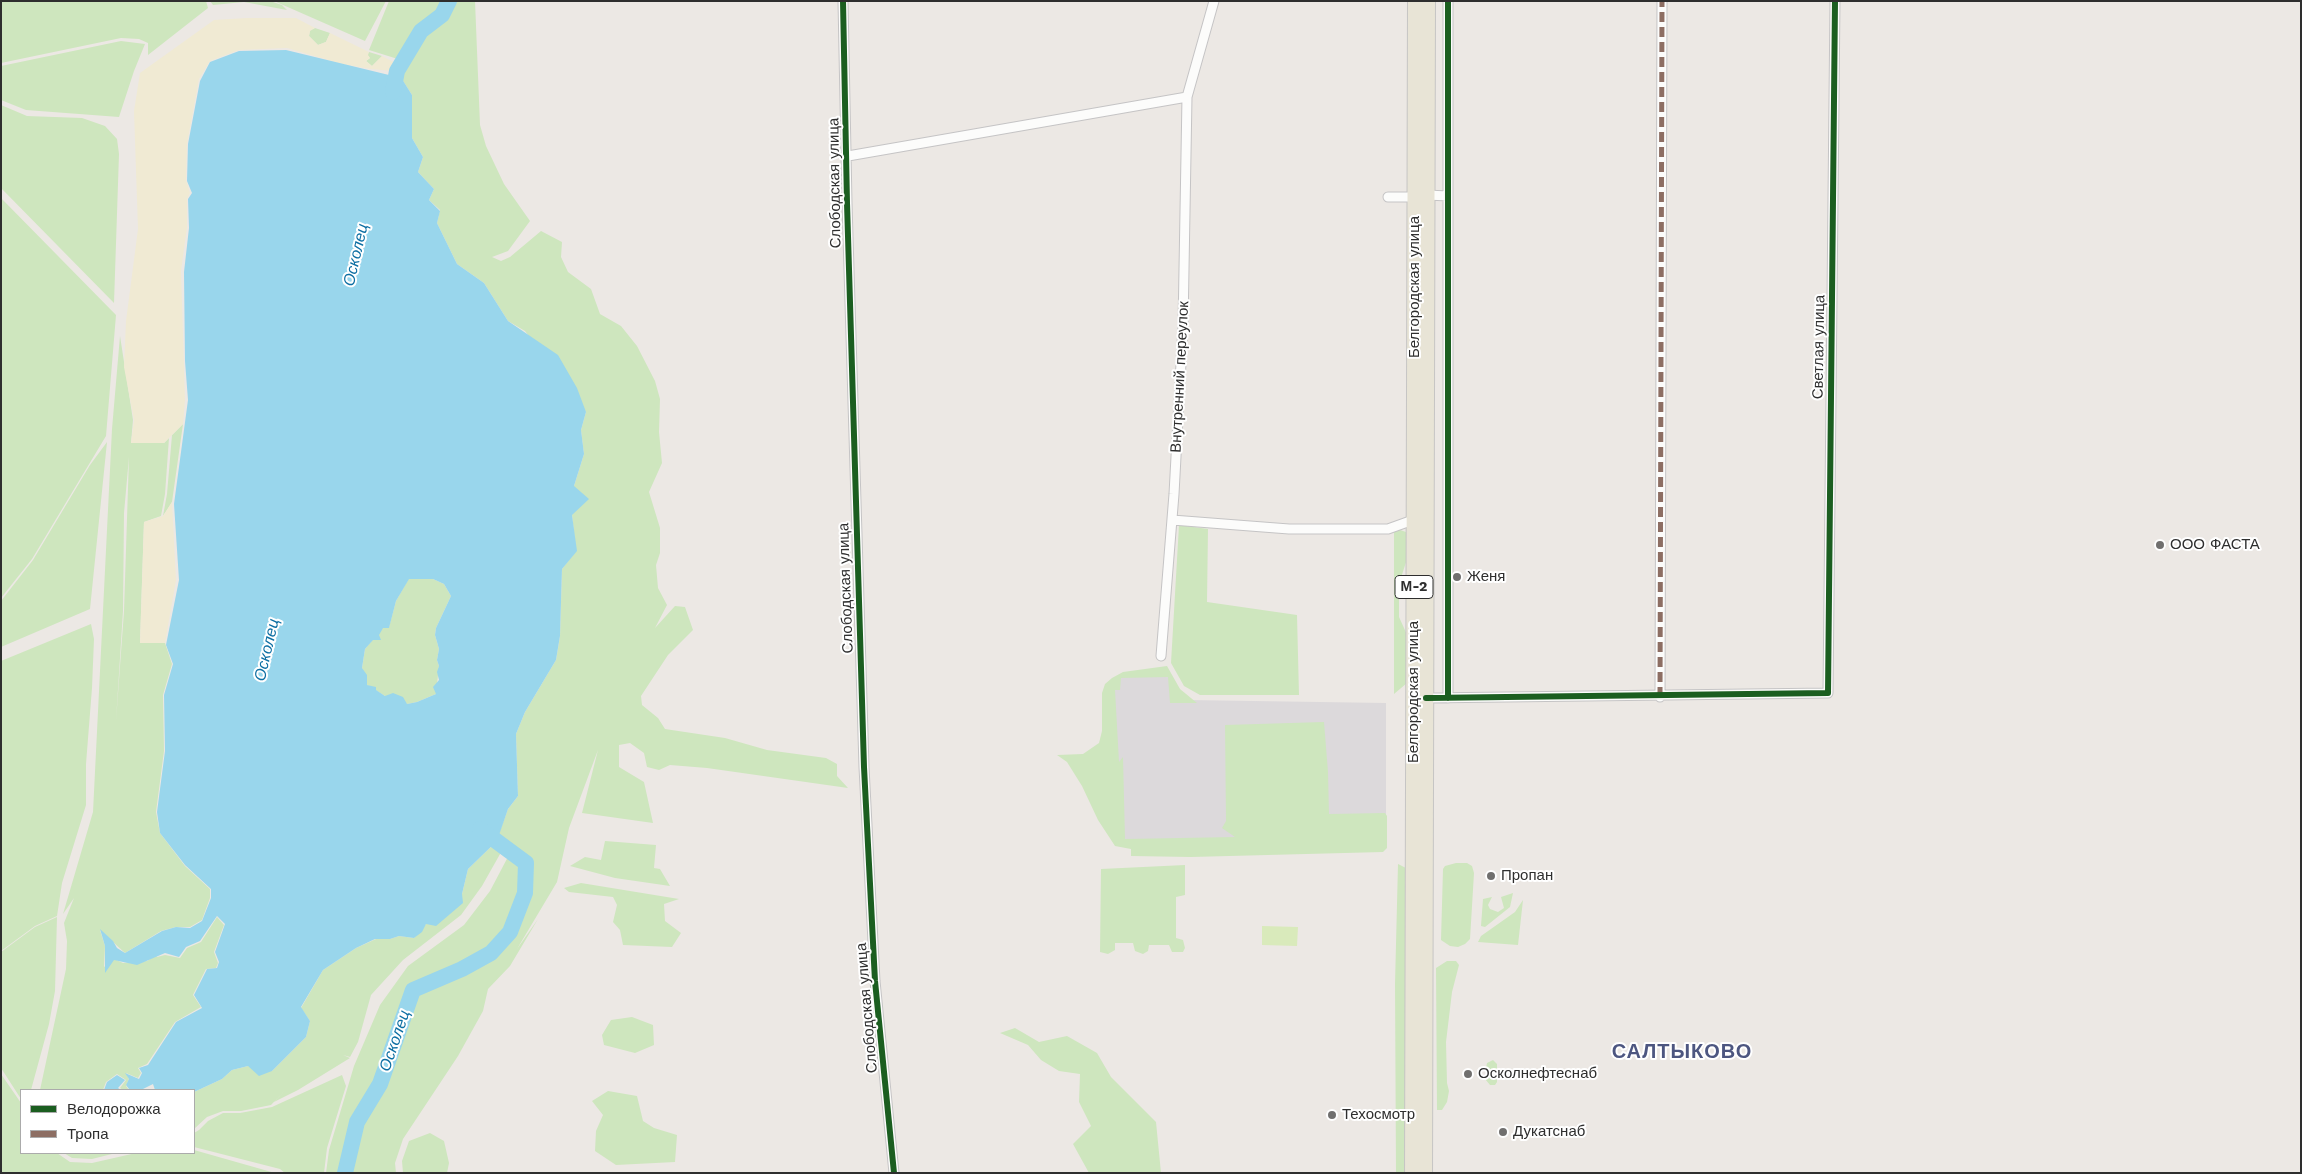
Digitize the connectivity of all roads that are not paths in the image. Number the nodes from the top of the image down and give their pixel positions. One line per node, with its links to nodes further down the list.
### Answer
1 (843, 1): 9 (street, Слободская улица)
2 (1214, 1): 8 (street, Внутренний переулок)
3 (1415, 1): 10 (main road, Белгородская улица / М-2)
4 (1428, 1): 10 (main road, Белгородская улица / М-2)
5 (1448, 1): 11 (street)
6 (1662, 1): 16 (street)
7 (1835, 1): 16 (street, Светлая улица)
8 (1187, 97): 9 (street); 13 (street, Внутренний переулок)
9 (848, 156): 19 (street, Слободская улица)
10 (1421, 196): 11 (street); 12 (street); 14 (main road, Белгородская улица / М-2); 17 (main road, Белгородская улица / М-2)
11 (1448, 196): 18 (street)
12 (1388, 197)
13 (1172, 520): 14 (street); 15 (street, Внутренний переулок)
14 (1413, 520): 20 (main road, Белгородская улица / М-2)
15 (1161, 656)
16 (1660, 697): 18 (street)
17 (1426, 698): 18 (street); 21 (main road, Белгородская улица / М-2)
18 (1448, 698)
19 (894, 1173)
20 (1412, 1173)
21 (1425, 1173)

